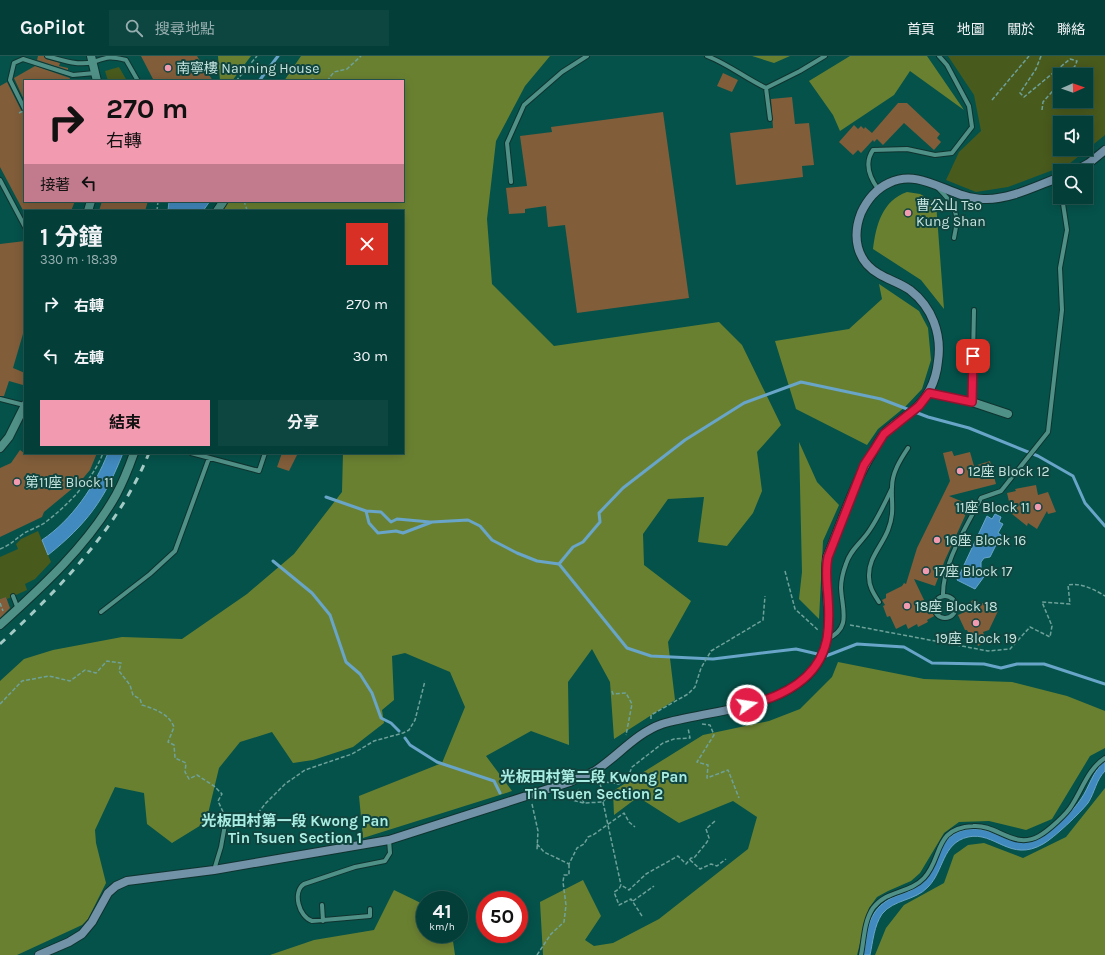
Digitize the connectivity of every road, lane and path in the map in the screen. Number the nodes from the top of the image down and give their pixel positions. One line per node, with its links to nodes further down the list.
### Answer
1 (28, 56): 11 (lane)
2 (47, 56): 12 (lane)
3 (257, 56): 19 (path)
4 (361, 56): 20 (path)
5 (587, 56): 33 (lane)
6 (707, 56): 21 (lane)
7 (825, 56): 21 (lane)
8 (939, 56): 35 (lane)
9 (1029, 56): 23 (path)
10 (1041, 56): 16 (path)
11 (23, 59): 15 (lane); 24 (lane)
12 (92, 59): 15 (street); 18 (lane)
13 (1059, 68): 14 (path)
14 (1073, 68)
15 (95, 72): 17 (street)
16 (1053, 73)
17 (98, 80)
18 (137, 80)
19 (237, 80)
20 (328, 80)
21 (766, 88): 28 (lane)
22 (1053, 91): 26 (path)
23 (992, 100)
24 (24, 108)
25 (24, 110): 27 (path, bridge)
26 (1042, 110)
27 (19, 113)
28 (770, 119)
29 (1105, 150): 30 (main road)
30 (1087, 164)
31 (0, 180): 37 (lane)
32 (1053, 180): 34 (main road)
33 (511, 182)
34 (932, 183): 35 (main road); 38 (lane)
35 (878, 189): 40 (main road)
36 (1063, 204): 58 (lane)
37 (24, 225)
38 (954, 238)
39 (974, 310): 42 (lane)
40 (929, 393): 42 (lane); 67 (main road)
41 (0, 399): 43 (lane)
42 (972, 402): 45 (street)
43 (24, 405)
44 (24, 407): 46 (street)
45 (1008, 414)
46 (0, 448)
47 (908, 448): 53 (lane)
48 (102, 454): 54 (path)
49 (134, 454): 62 (street)
50 (196, 454): 52 (lane)
51 (266, 454): 52 (lane)
52 (207, 456): 63 (lane)
53 (892, 488): 60 (lane); 65 (lane)
54 (0, 549)
55 (785, 571): 67 (path)
56 (13, 596): 62 (lane)
57 (765, 596): 73 (path)
58 (943, 596): 58 (lane)
59 (1105, 596): 65 (path)
60 (879, 602)
61 (0, 603): 64 (path)
62 (18, 609): 66 (street)
63 (101, 612)
64 (0, 615)
65 (843, 624): 67 (lane)
66 (0, 625)
67 (827, 639): 71 (main road)
68 (425, 681): 84 (path)
69 (612, 692): 74 (path)
70 (0, 702): 84 (path)
71 (700, 715): 72 (main road); 80 (path)
72 (686, 719): 73 (main road); 78 (path)
73 (654, 727): 74 (main road)
74 (623, 748): 76 (main road)
75 (1105, 758): 104 (lane)
76 (595, 771): 77 (main road); 78 (path)
77 (575, 780): 79 (main road); 83 (path)
78 (599, 781): 82 (path)
79 (529, 795): 88 (main road); 89 (path)
80 (739, 798)
81 (572, 800): 83 (path)
82 (603, 802): 83 (path); 86 (path)
83 (584, 803)
84 (226, 819): 94 (lane)
85 (715, 821): 92 (path)
86 (608, 826): 87 (path); 93 (path); 95 (path)
87 (635, 827)
88 (390, 840): 94 (main road); 101 (lane)
89 (537, 844): 90 (path); 93 (path)
90 (537, 850)
91 (726, 859): 92 (path)
92 (690, 860): 95 (path)
93 (569, 864): 103 (path)
94 (214, 870): 102 (main road)
95 (620, 885): 97 (path)
96 (654, 886): 97 (path)
97 (633, 901): 100 (path)
98 (322, 906): 101 (lane)
99 (370, 909): 101 (lane)
100 (642, 916)
101 (323, 921)
102 (39, 955)
103 (537, 955)
104 (861, 955)

